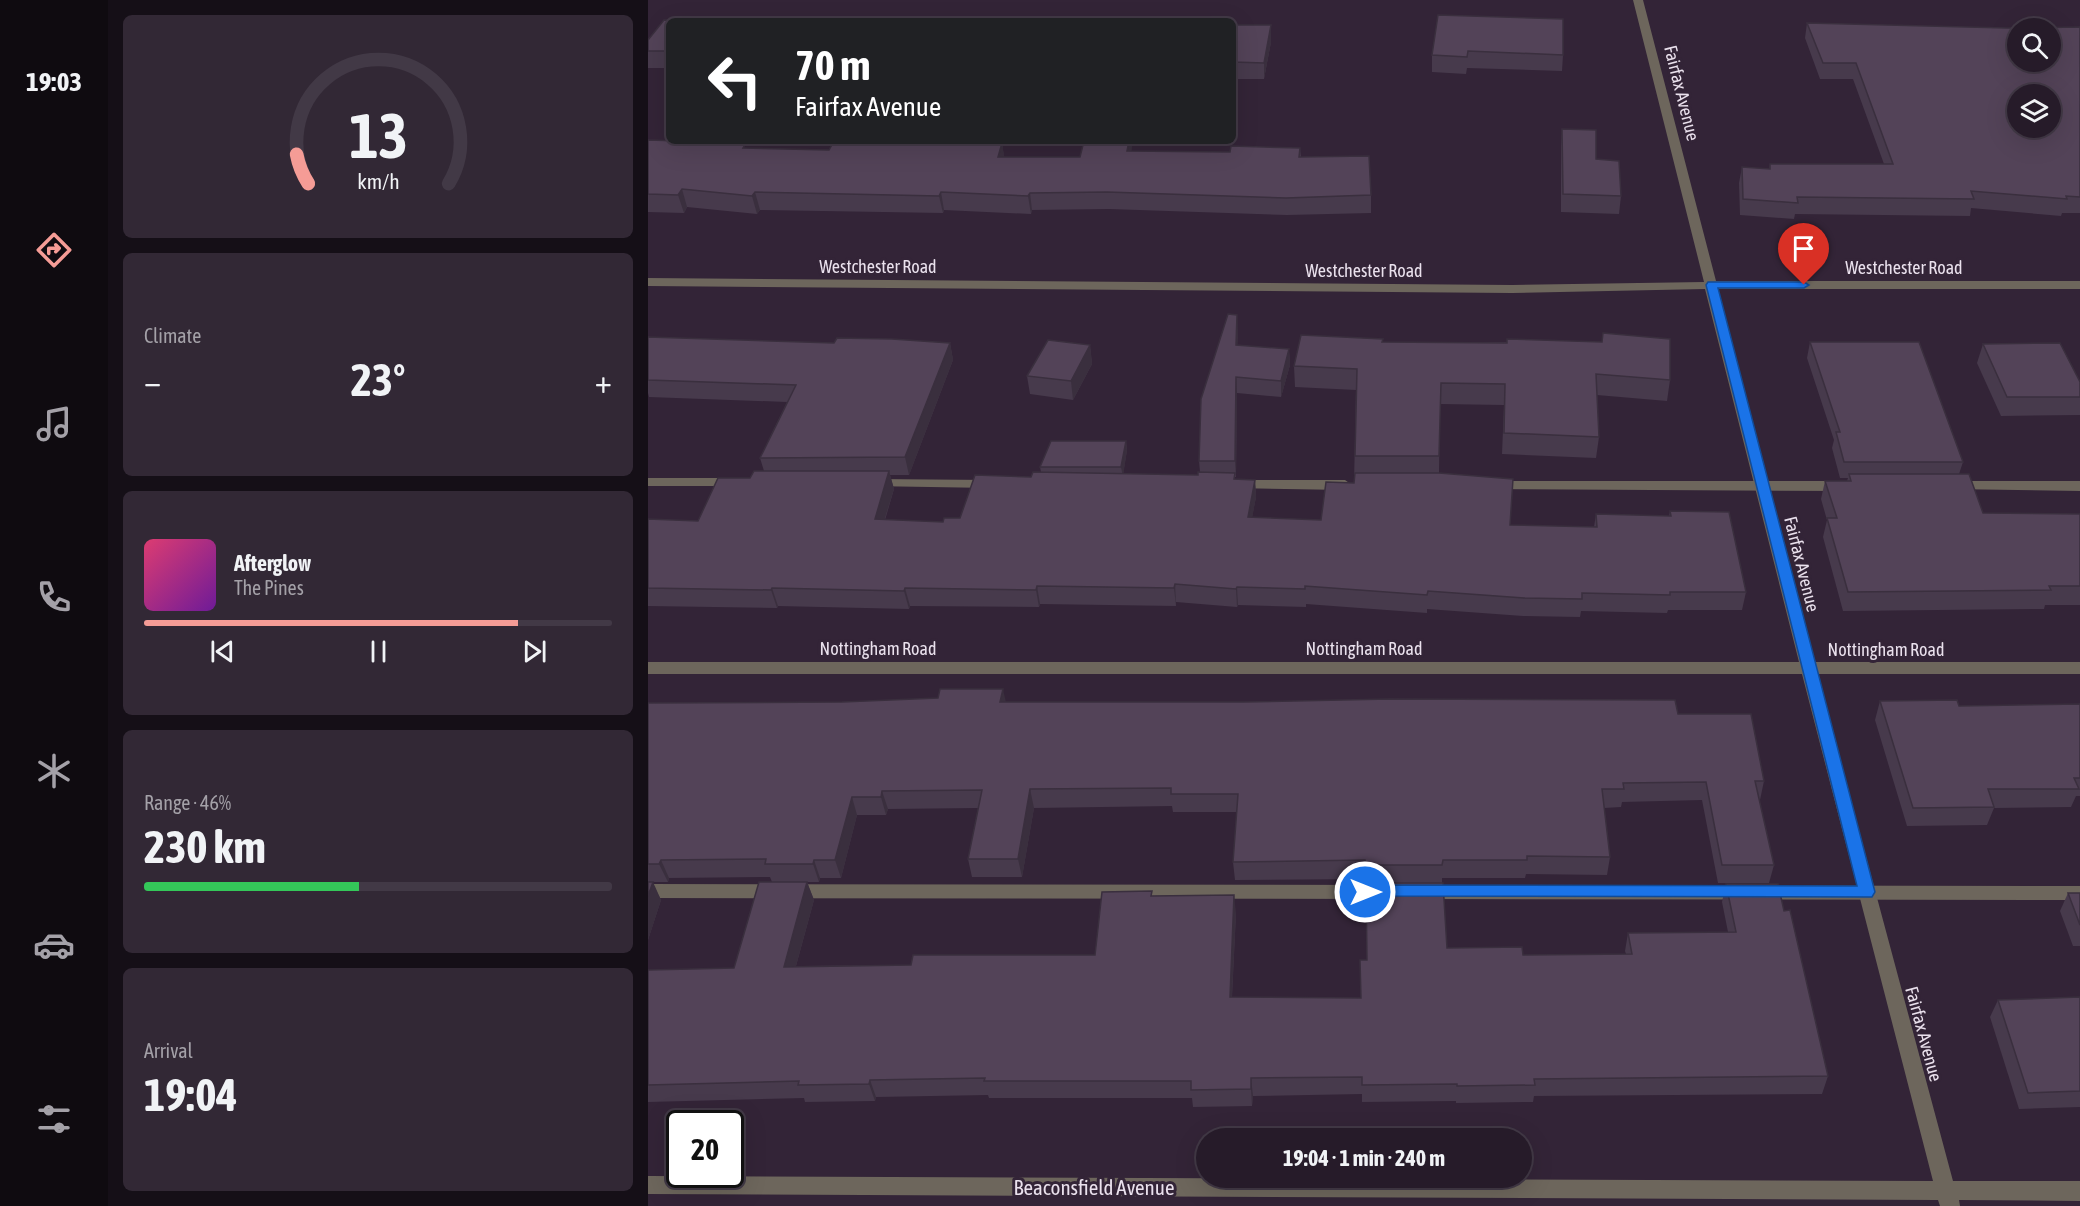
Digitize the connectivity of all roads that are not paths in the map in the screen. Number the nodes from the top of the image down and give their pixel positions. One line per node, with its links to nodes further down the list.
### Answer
1 (1638, 0): 3 (street, Fairfax Avenue)
2 (648, 282): 3 (street, Westchester Road)
3 (1712, 285): 4 (street, Westchester Road); 15 (street, Fairfax Avenue)
4 (2080, 285)
5 (648, 482): 6 (street)
6 (754, 483)
7 (860, 483): 8 (street)
8 (1002, 484)
9 (1226, 484): 10 (street)
10 (1356, 485)
11 (1476, 486): 15 (street)
12 (1856, 486): 15 (street)
13 (1939, 486): 14 (street)
14 (2080, 486)
15 (1762, 487): 17 (street, Fairfax Avenue)
16 (648, 668): 17 (street, Nottingham Road)
17 (1808, 668): 18 (street, Nottingham Road); 20 (street, Fairfax Avenue)
18 (2080, 668)
19 (648, 891): 20 (street)
20 (1867, 892): 21 (street); 24 (street, Fairfax Avenue)
21 (2080, 893)
22 (648, 1185): 24 (street, Beaconsfield Avenue)
23 (2080, 1191): 24 (street, Beaconsfield Avenue)
24 (1948, 1198)

